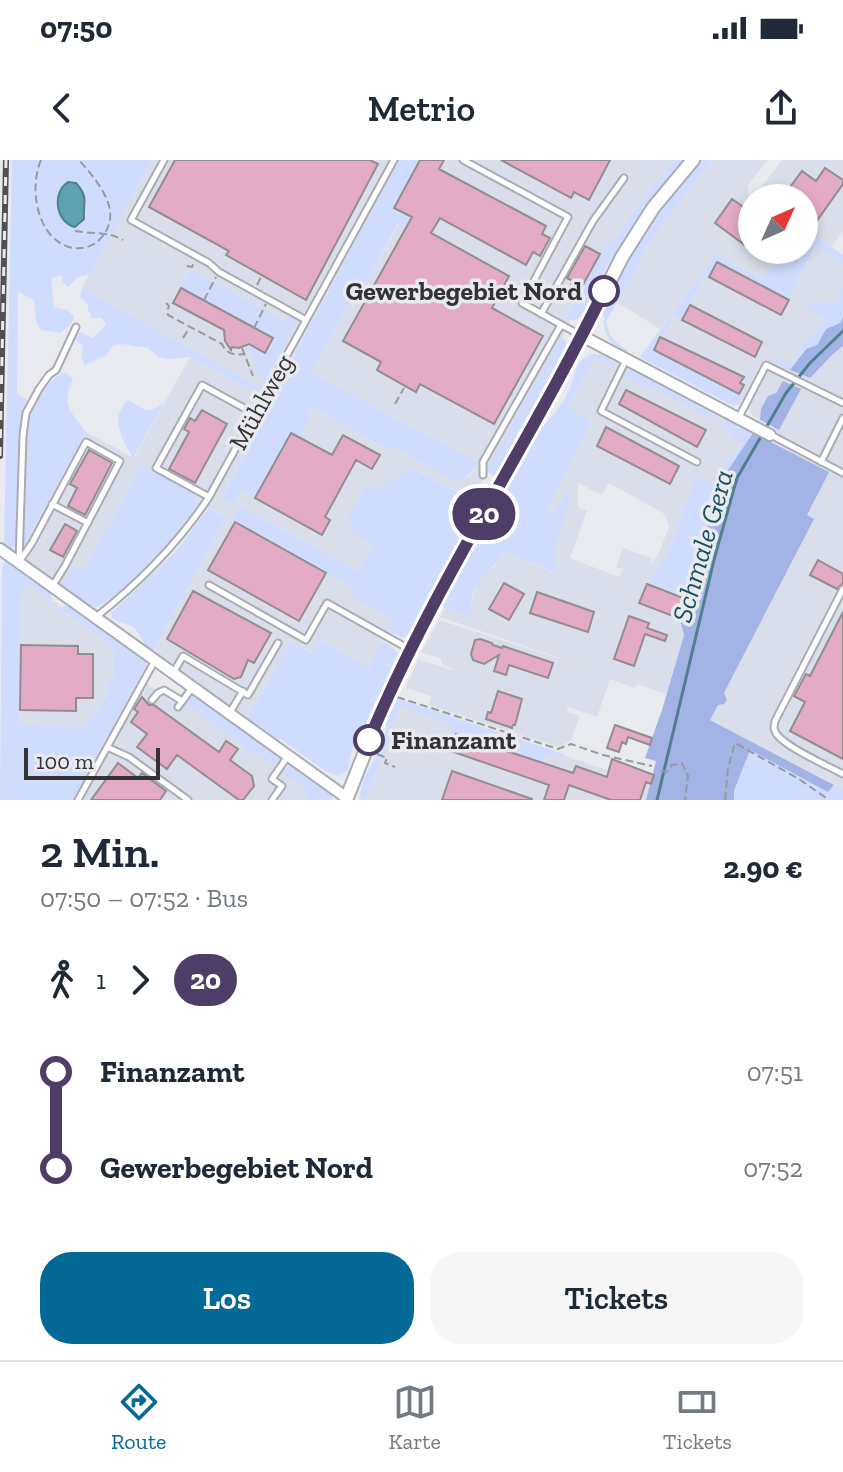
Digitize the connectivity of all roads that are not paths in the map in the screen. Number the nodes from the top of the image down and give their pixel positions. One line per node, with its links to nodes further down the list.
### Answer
1 (164, 160): 7 (lane)
2 (394, 160): 7 (lane, Mühlweg)
3 (463, 160): 6 (lane)
4 (693, 160): 10 (street)
5 (624, 178): 6 (lane)
6 (541, 314): 8 (lane)
7 (306, 320): 13 (lane, Mühlweg)
8 (561, 325): 10 (lane); 20 (lane)
9 (76, 327): 25 (lane)
10 (582, 336): 11 (street); 31 (street)
11 (626, 360): 14 (street); 17 (lane)
12 (843, 403): 14 (lane)
13 (255, 414): 21 (lane, Mühlweg); 21 (lane)
14 (738, 418): 16 (street)
15 (843, 418): 18 (lane)
16 (770, 435): 18 (lane)
17 (697, 462)
18 (821, 462): 19 (lane)
19 (843, 473)
20 (483, 475)
21 (209, 497): 29 (lane, Mühlweg)
22 (52, 504): 23 (lane); 23 (lane); 25 (lane)
23 (88, 523): 27 (lane)
24 (0, 549): 25 (street)
25 (19, 563): 27 (street)
26 (209, 585): 31 (lane)
27 (52, 586): 29 (street)
28 (843, 589): 40 (lane)
29 (95, 618): 32 (street)
30 (278, 643): 35 (lane)
31 (409, 650): 41 (street)
32 (155, 661): 33 (street); 38 (lane)
33 (173, 674): 34 (street); 35 (lane)
34 (192, 688): 36 (lane); 37 (street)
35 (243, 691): 37 (lane)
36 (152, 700)
37 (229, 714): 39 (street)
38 (107, 747): 42 (lane); 43 (lane)
39 (288, 756): 41 (street); 44 (lane)
40 (843, 774)
41 (347, 799)
42 (78, 800)
43 (188, 800)
44 (272, 800)

